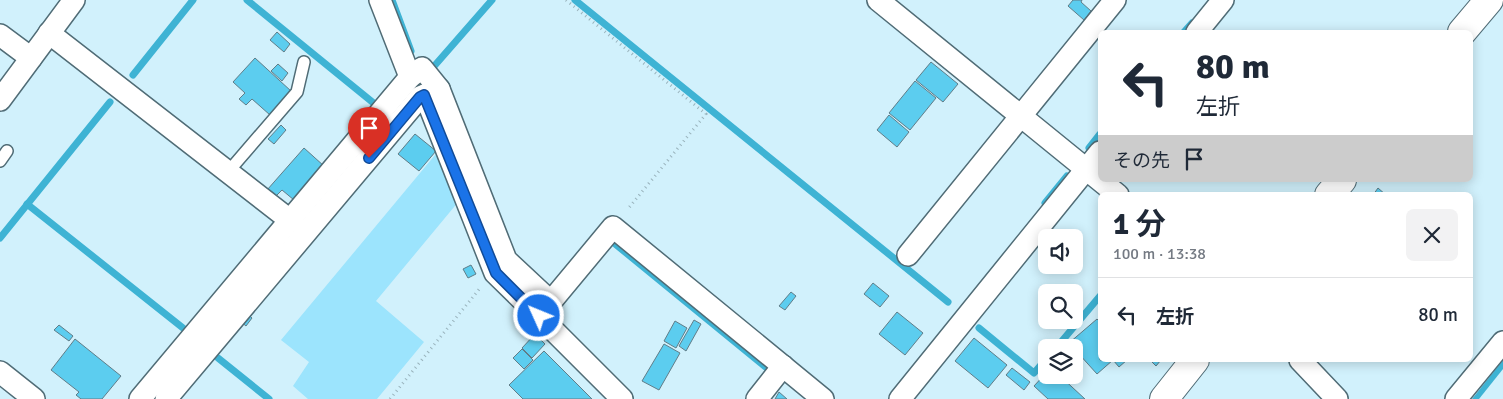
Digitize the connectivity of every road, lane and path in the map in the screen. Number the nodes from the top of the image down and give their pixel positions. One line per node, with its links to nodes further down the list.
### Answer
1 (74, 0): 10 (street)
2 (380, 0): 14 (street)
3 (566, 0): 29 (path)
4 (878, 0): 17 (street)
5 (1115, 0): 17 (street)
6 (1223, 0): 8 (street)
7 (1489, 0): 9 (main road)
8 (1198, 30)
9 (1464, 30)
10 (49, 34): 12 (street); 22 (street)
11 (0, 35): 12 (street)
12 (31, 58): 16 (street)
13 (304, 62): 22 (lane)
14 (410, 78): 15 (street); 28 (street)
15 (432, 92): 31 (street); 40 (street)
16 (0, 100)
17 (1021, 116): 21 (street); 30 (street)
18 (7, 151): 20 (lane)
19 (1098, 155): 21 (street)
20 (0, 161)
21 (1087, 169): 23 (street); 45 (street)
22 (228, 172): 28 (street)
23 (1098, 178)
24 (1102, 182): 26 (street)
25 (1340, 182): 27 (main road)
26 (1114, 192)
27 (1332, 192)
28 (291, 221): 39 (street)
29 (613, 227): 32 (street); 36 (street)
30 (908, 255)
31 (500, 265): 32 (street); 41 (path)
32 (545, 309): 42 (street)
33 (1503, 342): 48 (street)
34 (1193, 362): 46 (main road)
35 (1302, 362): 47 (street)
36 (783, 366): 43 (street); 44 (street)
37 (0, 372): 38 (street)
38 (34, 399)
39 (140, 399)
40 (166, 399)
41 (390, 399)
42 (622, 399)
43 (757, 399)
44 (823, 399)
45 (900, 399)
46 (1164, 399)
47 (1338, 399)
48 (1456, 399)

